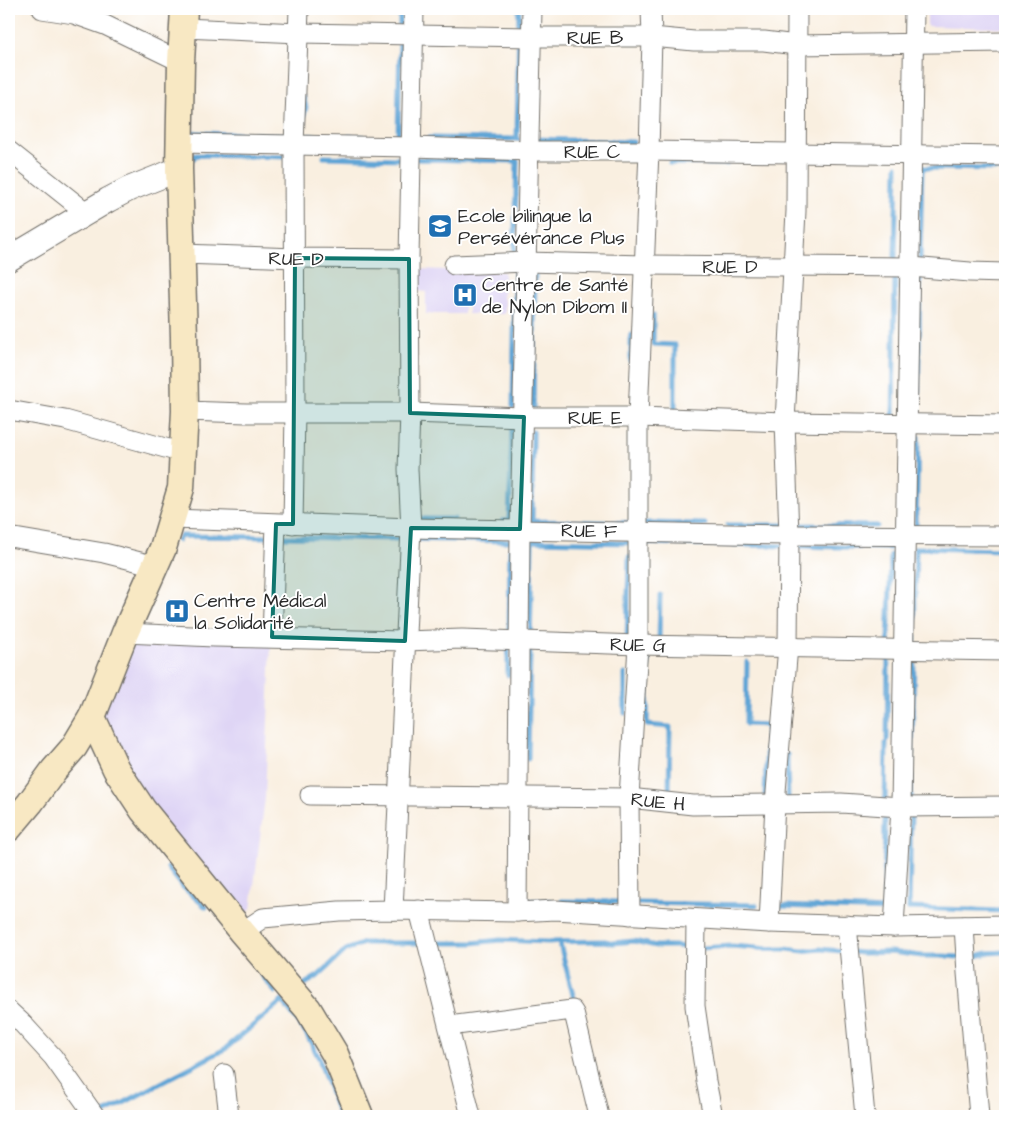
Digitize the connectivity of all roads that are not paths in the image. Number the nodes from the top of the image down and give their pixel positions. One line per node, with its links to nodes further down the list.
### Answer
1 (42, 9): 16 (street)
2 (300, 9): 9 (street)
3 (414, 9): 10 (street)
4 (532, 9): 11 (street)
5 (651, 9): 12 (street)
6 (796, 9): 15 (street)
7 (914, 9): 14 (street)
8 (184, 18): 9 (street, RUE B); 16 (main road)
9 (299, 33): 10 (street, RUE B); 17 (street)
10 (414, 35): 11 (street, RUE B); 18 (street)
11 (532, 37): 12 (street, RUE B); 20 (street)
12 (652, 37): 15 (street, RUE B); 21 (street)
13 (1005, 42): 14 (street, RUE B)
14 (913, 43): 15 (street, RUE B); 24 (street)
15 (796, 44): 22 (street)
16 (181, 62): 23 (main road)
17 (294, 145): 18 (street, RUE C); 23 (street, RUE C); 28 (street)
18 (412, 147): 20 (street, RUE C); 29 (street)
19 (9, 151): 26 (street)
20 (530, 151): 21 (street, RUE C); 31 (street)
21 (649, 151): 22 (street, RUE C); 33 (street)
22 (796, 154): 24 (street, RUE C); 34 (street)
23 (179, 156): 26 (street); 27 (main road)
24 (912, 156): 25 (street, RUE C); 35 (street)
25 (1005, 156)
26 (87, 213): 30 (street)
27 (182, 254): 28 (street, RUE D); 38 (main road)
28 (295, 258): 29 (street, RUE D); 39 (street)
29 (410, 259): 40 (street)
30 (9, 260)
31 (526, 262): 32 (street, RUE D); 33 (street, RUE D); 41 (street)
32 (454, 265)
33 (644, 265): 34 (street, RUE D); 42 (street)
34 (792, 266): 35 (street, RUE D); 43 (street)
35 (910, 267): 36 (street, RUE D); 44 (street)
36 (1005, 273)
37 (9, 410): 46 (street)
38 (185, 411): 39 (street, RUE E); 46 (main road)
39 (295, 412): 40 (street, RUE E); 48 (street)
40 (410, 413): 41 (street, RUE E); 49 (street)
41 (524, 417): 42 (street, RUE E); 50 (street)
42 (638, 417): 43 (street, RUE E); 51 (street)
43 (785, 422): 44 (street, RUE E); 52 (street)
44 (908, 423): 45 (street, RUE E); 53 (street)
45 (1005, 425)
46 (183, 453): 47 (main road)
47 (173, 519): 48 (street, RUE F); 56 (main road)
48 (284, 524): 49 (street, RUE F); 58 (street)
49 (411, 528): 50 (street, RUE F); 60 (street)
50 (520, 529): 51 (street, RUE F); 59 (street)
51 (638, 532): 52 (street, RUE F); 61 (street)
52 (789, 534): 53 (street, RUE F); 62 (street)
53 (906, 534): 54 (street, RUE F); 63 (street)
54 (1005, 536)
55 (9, 537): 56 (street)
56 (156, 566): 57 (main road)
57 (126, 633): 58 (street, RUE G); 65 (main road)
58 (272, 637): 60 (street, RUE G)
59 (519, 640): 60 (street, RUE G); 61 (street, RUE G); 68 (street)
60 (405, 641): 67 (street)
61 (638, 644): 62 (street, RUE G); 69 (street)
62 (788, 646): 63 (street, RUE G); 70 (street)
63 (903, 650): 64 (street, RUE G); 72 (street)
64 (1005, 651)
65 (92, 717): 73 (main road); 84 (main road)
66 (310, 795): 67 (street, RUE H)
67 (398, 795): 68 (street, RUE H); 74 (street)
68 (518, 796): 69 (street, RUE H); 76 (street)
69 (629, 798): 70 (street, RUE H); 77 (street)
70 (775, 804): 72 (street, RUE H); 79 (street)
71 (1005, 806): 72 (street, RUE H)
72 (901, 807): 82 (street)
73 (9, 828)
74 (393, 910): 75 (street); 84 (street)
75 (419, 910): 76 (street); 86 (street)
76 (517, 912): 77 (street)
77 (630, 915): 78 (street)
78 (696, 918): 79 (street); 93 (street)
79 (769, 923): 80 (street)
80 (848, 925): 82 (street); 94 (street)
81 (1005, 925): 83 (street)
82 (894, 926): 83 (street)
83 (964, 926): 95 (street)
84 (242, 932): 90 (main road)
85 (9, 1011): 88 (street)
86 (448, 1026): 91 (street); 92 (street)
87 (224, 1074): 89 (street)
88 (95, 1116)
89 (229, 1116)
90 (360, 1116)
91 (471, 1116)
92 (599, 1116)
93 (713, 1116)
94 (865, 1116)
95 (979, 1116)

